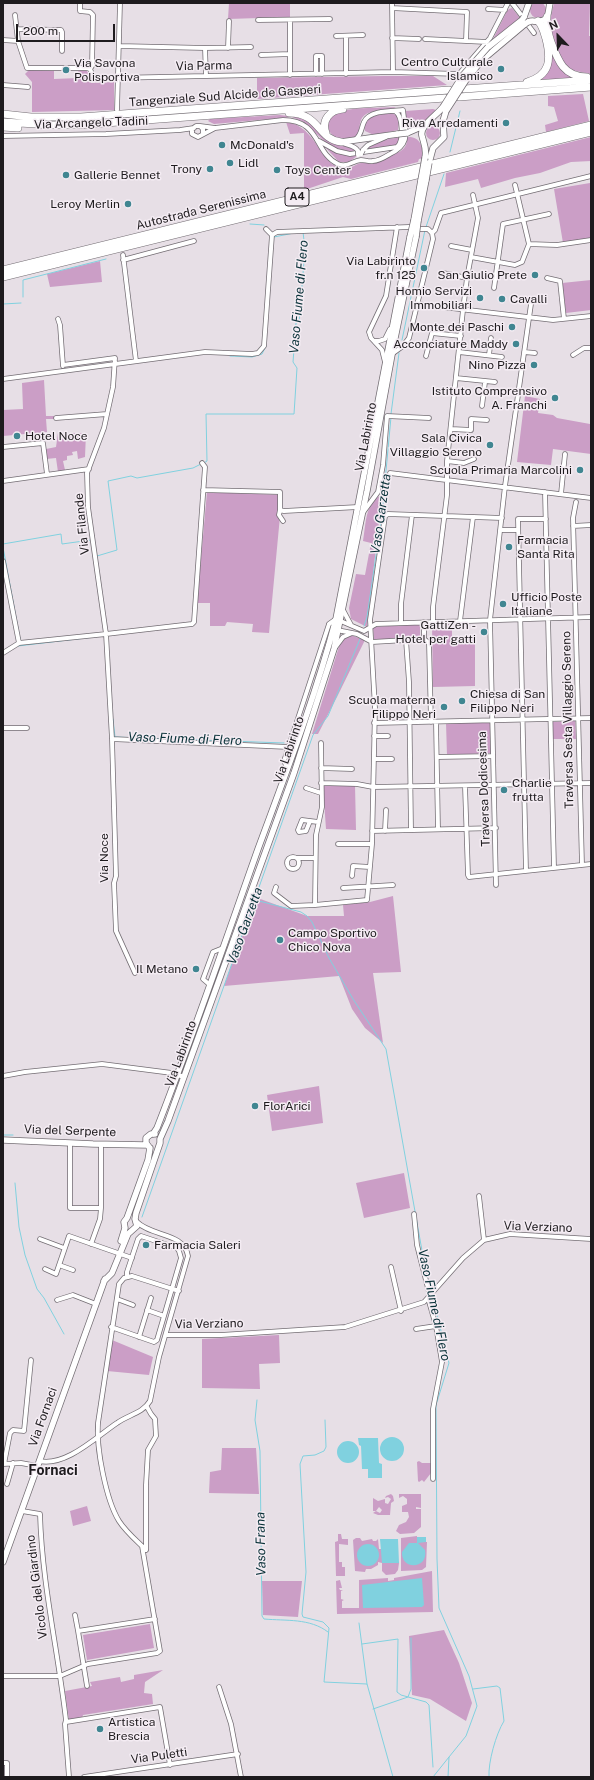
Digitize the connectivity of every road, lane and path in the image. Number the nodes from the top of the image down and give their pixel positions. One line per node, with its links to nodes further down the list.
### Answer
1 (80, 3): 38 (street)
2 (120, 3): 31 (street)
3 (392, 3): 8 (street)
4 (508, 3): 10 (street)
5 (512, 3): 16 (street)
6 (529, 3): 16 (street)
7 (549, 4): 12 (street)
8 (392, 8): 23 (street); 28 (street)
9 (488, 9): 10 (street)
10 (505, 10): 30 (street)
11 (15, 15): 18 (street)
12 (547, 17): 16 (street, Via Labirinto); 45 (highway)
13 (330, 19): 15 (street)
14 (258, 20): 15 (street)
15 (290, 20): 36 (street)
16 (527, 20): 19 (street); 30 (street, Via Labirinto); 49 (highway); 72 (street, Via Labirinto, bridge)
17 (228, 21): 34 (street)
18 (17, 29): 27 (street); 35 (street)
19 (534, 33)
20 (336, 36): 21 (street)
21 (346, 36): 22 (street); 43 (street)
22 (362, 36)
23 (392, 38): 24 (street); 39 (street)
24 (419, 39)
25 (425, 39): 28 (street)
26 (3, 40): 27 (street); 29 (street)
27 (18, 41): 38 (street)
28 (466, 41): 30 (street)
29 (3, 44)
30 (488, 45): 39 (street, Via Parma); 62 (street, Via Labirinto, bridge)
31 (119, 46): 33 (street); 46 (street)
32 (251, 47): 34 (street)
33 (205, 48): 34 (street); 44 (street)
34 (228, 48)
35 (62, 51)
36 (290, 54): 37 (street); 40 (street)
37 (260, 55)
38 (90, 69): 46 (street, Via Parma)
39 (393, 72): 43 (street, Via Parma)
40 (290, 74): 41 (street, Via Parma); 44 (street, Via Parma)
41 (316, 74): 42 (street, Via Parma); 42 (street)
42 (322, 74): 43 (street, Via Parma)
43 (346, 74)
44 (206, 76): 46 (street, Via Parma)
45 (591, 77)
46 (118, 78): 57 (street)
47 (591, 80): 49 (highway)
48 (3, 85): 50 (street)
49 (499, 86): 52 (highway)
50 (28, 87)
51 (591, 87): 54 (highway)
52 (464, 89)
53 (449, 90): 60 (highway, Tangenziale Sud Alcide de Gasperi)
54 (459, 97)
55 (444, 98): 56 (highway, Tangenziale Sud Alcide de Gasperi)
56 (367, 104): 58 (highway, Tangenziale Sud Alcide de Gasperi); 80 (highway)
57 (117, 110)
58 (269, 111): 63 (highway, Tangenziale Sud Alcide de Gasperi); 80 (highway)
59 (395, 111): 70 (street, Via Arcangelo Tadini); 84 (street, Via Arcangelo Tadini); 88 (street, Via Arcangelo Tadini)
60 (3, 114)
61 (3, 122): 63 (highway, Tangenziale Sud Alcide de Gasperi)
62 (425, 124): 72 (street); 75 (street); 83 (street, Via Labirinto)
63 (52, 125): 66 (highway)
64 (591, 125): 111 (highway, Autostrada Serenissima / A4)
65 (200, 126): 68 (street, Via Arcangelo Tadini); 69 (street, Via Arcangelo Tadini); 76 (street)
66 (3, 127)
67 (118, 127): 74 (street)
68 (194, 128): 71 (street, Via Arcangelo Tadini); 79 (street)
69 (215, 128): 76 (street, Via Arcangelo Tadini); 84 (street, Via Arcangelo Tadini)
70 (362, 128): 81 (street); 85 (street)
71 (180, 130): 74 (street, Via Arcangelo Tadini); 79 (street, Via Arcangelo Tadini)
72 (444, 131): 87 (street, Via Labirinto)
73 (591, 132): 113 (highway, Autostrada Serenissima / A4)
74 (116, 133): 78 (street, Via Arcangelo Tadini)
75 (408, 133): 77 (street, bridge); 83 (street)
76 (203, 134): 79 (street, Via Arcangelo Tadini)
77 (396, 134): 81 (street); 82 (street)
78 (3, 136)
79 (194, 136)
80 (328, 137): 86 (highway)
81 (372, 137): 85 (street)
82 (386, 137): 86 (street); 88 (street)
83 (423, 139): 87 (street); 89 (street, Via Labirinto)
84 (318, 140): 88 (street, Via Arcangelo Tadini)
85 (355, 140): 86 (street)
86 (341, 142): 88 (street)
87 (437, 144): 89 (street, Via Labirinto)
88 (359, 155)
89 (427, 161): 103 (street, Via Labirinto, bridge)
90 (591, 176): 92 (street)
91 (515, 186): 92 (street)
92 (517, 194): 94 (street); 96 (street)
93 (473, 195): 94 (street)
94 (475, 204): 101 (street); 108 (street)
95 (549, 214): 96 (street)
96 (523, 220): 106 (street); 110 (street)
97 (397, 227): 98 (street); 102 (street); 128 (street)
98 (408, 227)
99 (266, 229): 102 (street)
100 (423, 229): 101 (street)
101 (432, 233): 117 (street)
102 (272, 235): 139 (street)
103 (413, 237): 124 (street, Via Labirinto); 126 (street, Via Labirinto)
104 (591, 240): 106 (street)
105 (194, 242): 139 (street)
106 (529, 244): 110 (street)
107 (450, 246): 108 (street)
108 (472, 250): 109 (street)
109 (471, 257): 110 (street); 114 (street)
110 (497, 262): 116 (street)
111 (3, 270)
112 (443, 273): 114 (street)
113 (3, 277)
114 (467, 278): 119 (street)
115 (547, 278): 123 (street)
116 (494, 288)
117 (417, 304): 119 (street); 129 (street)
118 (531, 304): 121 (street, Traversa Dodicesima)
119 (463, 310): 121 (street); 125 (street)
120 (591, 316): 123 (street)
121 (529, 317): 123 (street); 132 (street, Traversa Dodicesima)
122 (58, 319): 141 (street)
123 (564, 319)
124 (393, 326): 128 (street); 142 (street, Via Labirinto)
125 (461, 336): 131 (street); 137 (street)
126 (395, 338): 129 (street); 134 (street, Via Labirinto)
127 (491, 338): 135 (street)
128 (373, 341): 142 (street)
129 (406, 343): 134 (street)
130 (591, 348): 136 (street)
131 (460, 352): 135 (street); 144 (street)
132 (524, 352): 133 (street); 166 (street, Traversa Dodicesima)
133 (535, 353)
134 (392, 354): 149 (street, Via Labirinto)
135 (489, 355): 138 (street)
136 (573, 355)
137 (426, 356)
138 (502, 357)
139 (136, 361): 140 (street)
140 (115, 364): 141 (street); 143 (street); 150 (street, Via Filande)
141 (63, 365): 143 (street)
142 (385, 365): 172 (street, Via Labirinto)
143 (62, 371): 145 (street)
144 (456, 378): 146 (street); 155 (street)
145 (3, 379)
146 (485, 382): 147 (street); 148 (street)
147 (495, 382)
148 (482, 406)
149 (382, 410): 151 (street); 174 (street, Via Labirinto)
150 (107, 414): 152 (street); 161 (street, Via Filande)
151 (390, 416): 153 (street); 174 (street)
152 (56, 418)
153 (430, 418)
154 (487, 420): 155 (street)
155 (451, 429): 159 (street)
156 (3, 447): 163 (street)
157 (565, 454): 169 (street)
158 (474, 459): 159 (street)
159 (447, 461): 165 (street)
160 (202, 463): 167 (street)
161 (90, 469): 163 (street); 202 (street, Via Filande)
162 (390, 473): 165 (street)
163 (47, 474): 164 (street)
164 (3, 480)
165 (446, 480): 166 (street); 176 (street)
166 (506, 486): 168 (street); 178 (street, Traversa Dodicesima)
167 (203, 490): 173 (street); 202 (street)
168 (545, 492): 169 (street); 179 (street)
169 (561, 494): 170 (street)
170 (591, 498)
171 (576, 502): 182 (street, Traversa Sesta Villaggio Sereno)
172 (358, 507): 173 (street); 191 (street, Via Labirinto)
173 (280, 510): 180 (street)
174 (362, 513): 186 (street, Via Labirinto)
175 (412, 515): 176 (street); 195 (street); 199 (street)
176 (444, 516): 177 (street); 194 (street)
177 (473, 517): 178 (street); 192 (street)
178 (502, 518): 183 (street, Traversa Dodicesima)
179 (546, 519): 184 (street); 188 (street)
180 (283, 521)
181 (591, 525): 182 (street)
182 (573, 526): 189 (street, Traversa Sesta Villaggio Sereno)
183 (500, 530): 184 (street); 193 (street, Traversa Dodicesima)
184 (518, 530): 190 (street)
185 (3, 561): 206 (street)
186 (343, 610): 191 (street, Via Labirinto); 198 (street)
187 (591, 617): 189 (street)
188 (548, 618): 189 (street); 190 (street); 211 (street)
189 (575, 618): 209 (street, Traversa Sesta Villaggio Sereno)
190 (520, 619): 193 (street); 213 (street)
191 (338, 620): 197 (street); 198 (street); 200 (street, Via Labirinto)
192 (460, 620): 193 (street); 194 (street)
193 (490, 620): 212 (street, Traversa Dodicesima)
194 (433, 621): 196 (street)
195 (401, 622): 196 (street); 199 (street)
196 (424, 622): 203 (street)
197 (329, 624): 200 (street); 223 (street, Via Labirinto)
198 (352, 625): 199 (street)
199 (370, 627): 205 (street)
200 (336, 630): 201 (street); 207 (street, Via Labirinto); 229 (street, Via Labirinto)
201 (352, 633): 205 (street); 207 (street)
202 (106, 634): 206 (street); 221 (street, Via Noce)
203 (424, 639): 204 (street); 215 (street)
204 (406, 640): 205 (street); 214 (street)
205 (372, 642): 216 (street)
206 (19, 643): 208 (street)
207 (334, 649): 271 (street, Via Labirinto)
208 (3, 652)
209 (578, 718): 210 (street); 211 (street); 232 (street, Traversa Sesta Villaggio Sereno)
210 (591, 718)
211 (550, 719): 213 (street); 235 (street)
212 (492, 720): 213 (street); 215 (street); 224 (street, Traversa Dodicesima)
213 (522, 720): 234 (street)
214 (409, 722): 215 (street); 216 (street); 240 (street)
215 (434, 722): 225 (street)
216 (374, 723): 219 (street)
217 (3, 728): 218 (street)
218 (27, 728)
219 (374, 736): 220 (street); 226 (street)
220 (388, 736)
221 (112, 739): 223 (street); 269 (street, Via Noce)
222 (322, 743): 228 (street)
223 (288, 747): 229 (street, Via Labirinto)
224 (494, 756): 225 (street); 236 (street, Traversa Dodicesima)
225 (437, 757): 237 (street)
226 (374, 759): 227 (street); 239 (street)
227 (392, 759)
228 (321, 768): 230 (street); 231 (street)
229 (288, 769): 270 (street, Via Labirinto)
230 (352, 769)
231 (321, 783): 239 (street); 242 (street)
232 (580, 783): 233 (street); 235 (street); 257 (street, Traversa Sesta Villaggio Sereno)
233 (591, 783)
234 (524, 784): 235 (street); 236 (street); 260 (street)
235 (552, 784): 259 (street)
236 (494, 785): 238 (street); 246 (street, Traversa Dodicesima)
237 (438, 786): 238 (street); 240 (street); 247 (street)
238 (466, 786): 248 (street)
239 (373, 787): 240 (street); 250 (street)
240 (410, 787): 249 (street)
241 (306, 788): 242 (street)
242 (321, 793): 245 (street)
243 (386, 810): 251 (street)
244 (310, 821): 245 (street)
245 (318, 822): 255 (street)
246 (496, 828): 248 (street); 261 (street, Traversa Dodicesima)
247 (438, 829): 248 (street); 249 (street)
248 (466, 829): 261 (street)
249 (411, 830): 251 (street)
250 (372, 831): 251 (street); 253 (street)
251 (385, 831)
252 (338, 844): 253 (street)
253 (372, 844): 258 (street)
254 (297, 858): 255 (street)
255 (315, 858): 268 (street)
256 (591, 864): 257 (street)
257 (582, 866): 259 (street)
258 (370, 867): 262 (street); 265 (street)
259 (554, 868): 260 (street)
260 (526, 871): 261 (street)
261 (497, 874): 264 (street, Traversa Dodicesima)
262 (352, 876)
263 (393, 885): 265 (street)
264 (496, 885)
265 (367, 887): 267 (street); 268 (street)
266 (276, 888): 268 (street)
267 (343, 888)
268 (315, 905)
269 (135, 973)
270 (198, 1018): 271 (street); 272 (street, Via Labirinto)
271 (204, 1021): 274 (street, Via Labirinto)
272 (178, 1075): 273 (street); 274 (street); 275 (street, Via Labirinto)
273 (3, 1076)
274 (184, 1077): 276 (street, Via Labirinto)
275 (153, 1134): 276 (street); 280 (street)
276 (160, 1138): 281 (street, Via Fornaci)
277 (3, 1140): 278 (street, Via del Serpente)
278 (70, 1143): 279 (street, Via del Serpente); 283 (street)
279 (101, 1144): 280 (street, Via del Serpente); 283 (street)
280 (147, 1144): 281 (street); 285 (street, Via Fornaci)
281 (157, 1147): 286 (street, Via Fornaci)
282 (479, 1196): 291 (street)
283 (102, 1208): 292 (street)
284 (414, 1214): 304 (street)
285 (128, 1218): 286 (street); 287 (street, Via Fornaci)
286 (135, 1225): 287 (street); 288 (street); 295 (street, Via Fornaci)
287 (125, 1228): 295 (street, Via Fornaci)
288 (170, 1237): 293 (street); 303 (street)
289 (40, 1239): 294 (street)
290 (591, 1239): 291 (street, Via Verziano)
291 (484, 1240): 304 (street, Via Verziano)
292 (91, 1244): 294 (street); 295 (street)
293 (168, 1245): 296 (street); 302 (street)
294 (64, 1248): 297 (street)
295 (119, 1253): 296 (street); 308 (street, Via Fornaci)
296 (132, 1258): 301 (street)
297 (59, 1265): 299 (street); 300 (street)
298 (391, 1267): 311 (street)
299 (45, 1269)
300 (73, 1270)
301 (127, 1277): 302 (street); 306 (street)
302 (171, 1289): 303 (street); 312 (street)
303 (179, 1291): 316 (street)
304 (430, 1295): 311 (street, Via Verziano); 313 (street)
305 (151, 1298): 310 (street)
306 (117, 1299): 309 (street); 314 (street)
307 (57, 1300): 308 (street)
308 (96, 1304): 323 (street, Via Fornaci)
309 (133, 1305)
310 (147, 1310): 312 (street); 317 (street)
311 (400, 1311): 316 (street, Via Verziano)
312 (164, 1316): 317 (street)
313 (436, 1326): 315 (street); 324 (street)
314 (111, 1327): 317 (street); 320 (street)
315 (416, 1329)
316 (166, 1335): 319 (street, Via Verziano)
317 (139, 1337)
318 (31, 1360): 322 (street)
319 (147, 1407): 320 (street); 327 (street)
320 (97, 1438): 323 (street); 327 (street)
321 (13, 1463): 322 (street); 323 (street); 325 (street)
322 (4, 1464)
323 (38, 1464): 326 (street, Via Fornaci)
324 (433, 1479)
325 (7, 1484)
326 (22, 1511): 328 (street, Via Fornaci); 334 (street, Vicolo del Giardino)
327 (142, 1546): 330 (street)
328 (3, 1562)
329 (75, 1616): 331 (street)
330 (155, 1619): 331 (street); 332 (street)
331 (78, 1631): 332 (street)
332 (83, 1665): 334 (street); 335 (street)
333 (3, 1676): 334 (street)
334 (60, 1676): 337 (street)
335 (87, 1686)
336 (219, 1687): 338 (street)
337 (66, 1722): 340 (street); 342 (street)
338 (238, 1754): 340 (street, Via Puletti); 344 (street)
339 (3, 1763): 341 (street)
340 (170, 1764): 343 (street, Via Puletti)
341 (7, 1777)
342 (69, 1777)
343 (84, 1777)
344 (241, 1777)

